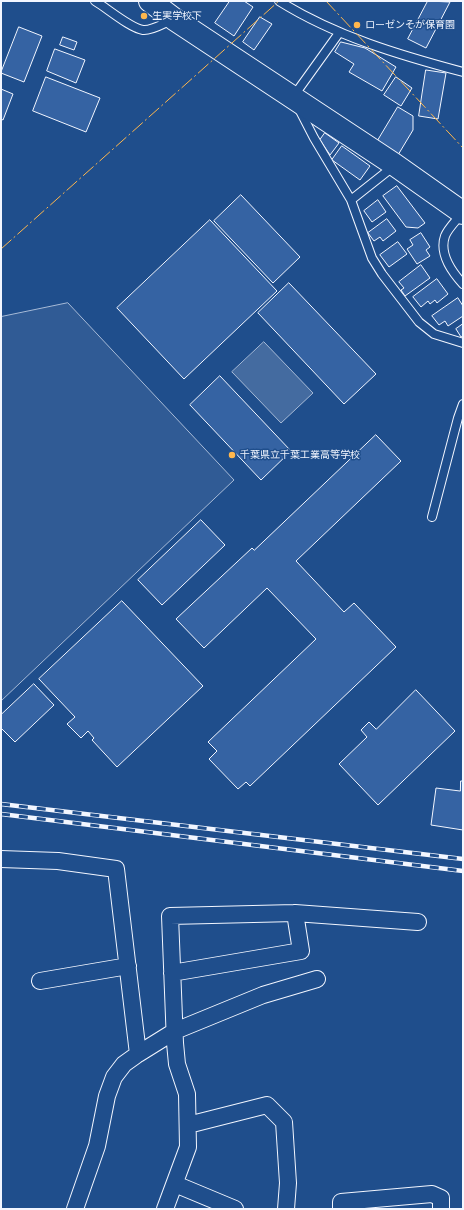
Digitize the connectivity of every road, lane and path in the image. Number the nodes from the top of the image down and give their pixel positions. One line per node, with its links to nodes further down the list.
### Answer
1 (95, 1): 4 (lane)
2 (150, 1): 4 (street)
3 (278, 1): 5 (lane)
4 (174, 19): 7 (street)
5 (339, 33): 6 (lane); 7 (lane)
6 (463, 72)
7 (292, 97): 8 (street); 9 (lane)
8 (395, 165): 9 (lane); 10 (street)
9 (351, 200): 12 (lane)
10 (463, 212): 11 (lane)
11 (463, 284)
12 (463, 343)
13 (463, 404): 14 (lane)
14 (432, 517)
15 (1, 859): 18 (street)
16 (295, 913): 17 (street); 19 (street); 19 (street)
17 (418, 922)
18 (128, 966): 21 (street); 23 (street)
19 (172, 973): 22 (street)
20 (317, 979): 22 (street)
21 (40, 981)
22 (175, 1030): 23 (street); 24 (street)
23 (138, 1054): 26 (street)
24 (188, 1124): 25 (street); 29 (street)
25 (175, 1184): 27 (street); 28 (street)
26 (75, 1209)
27 (166, 1209)
28 (235, 1209)
29 (286, 1209)
30 (341, 1209): 31 (street)
31 (441, 1209)

